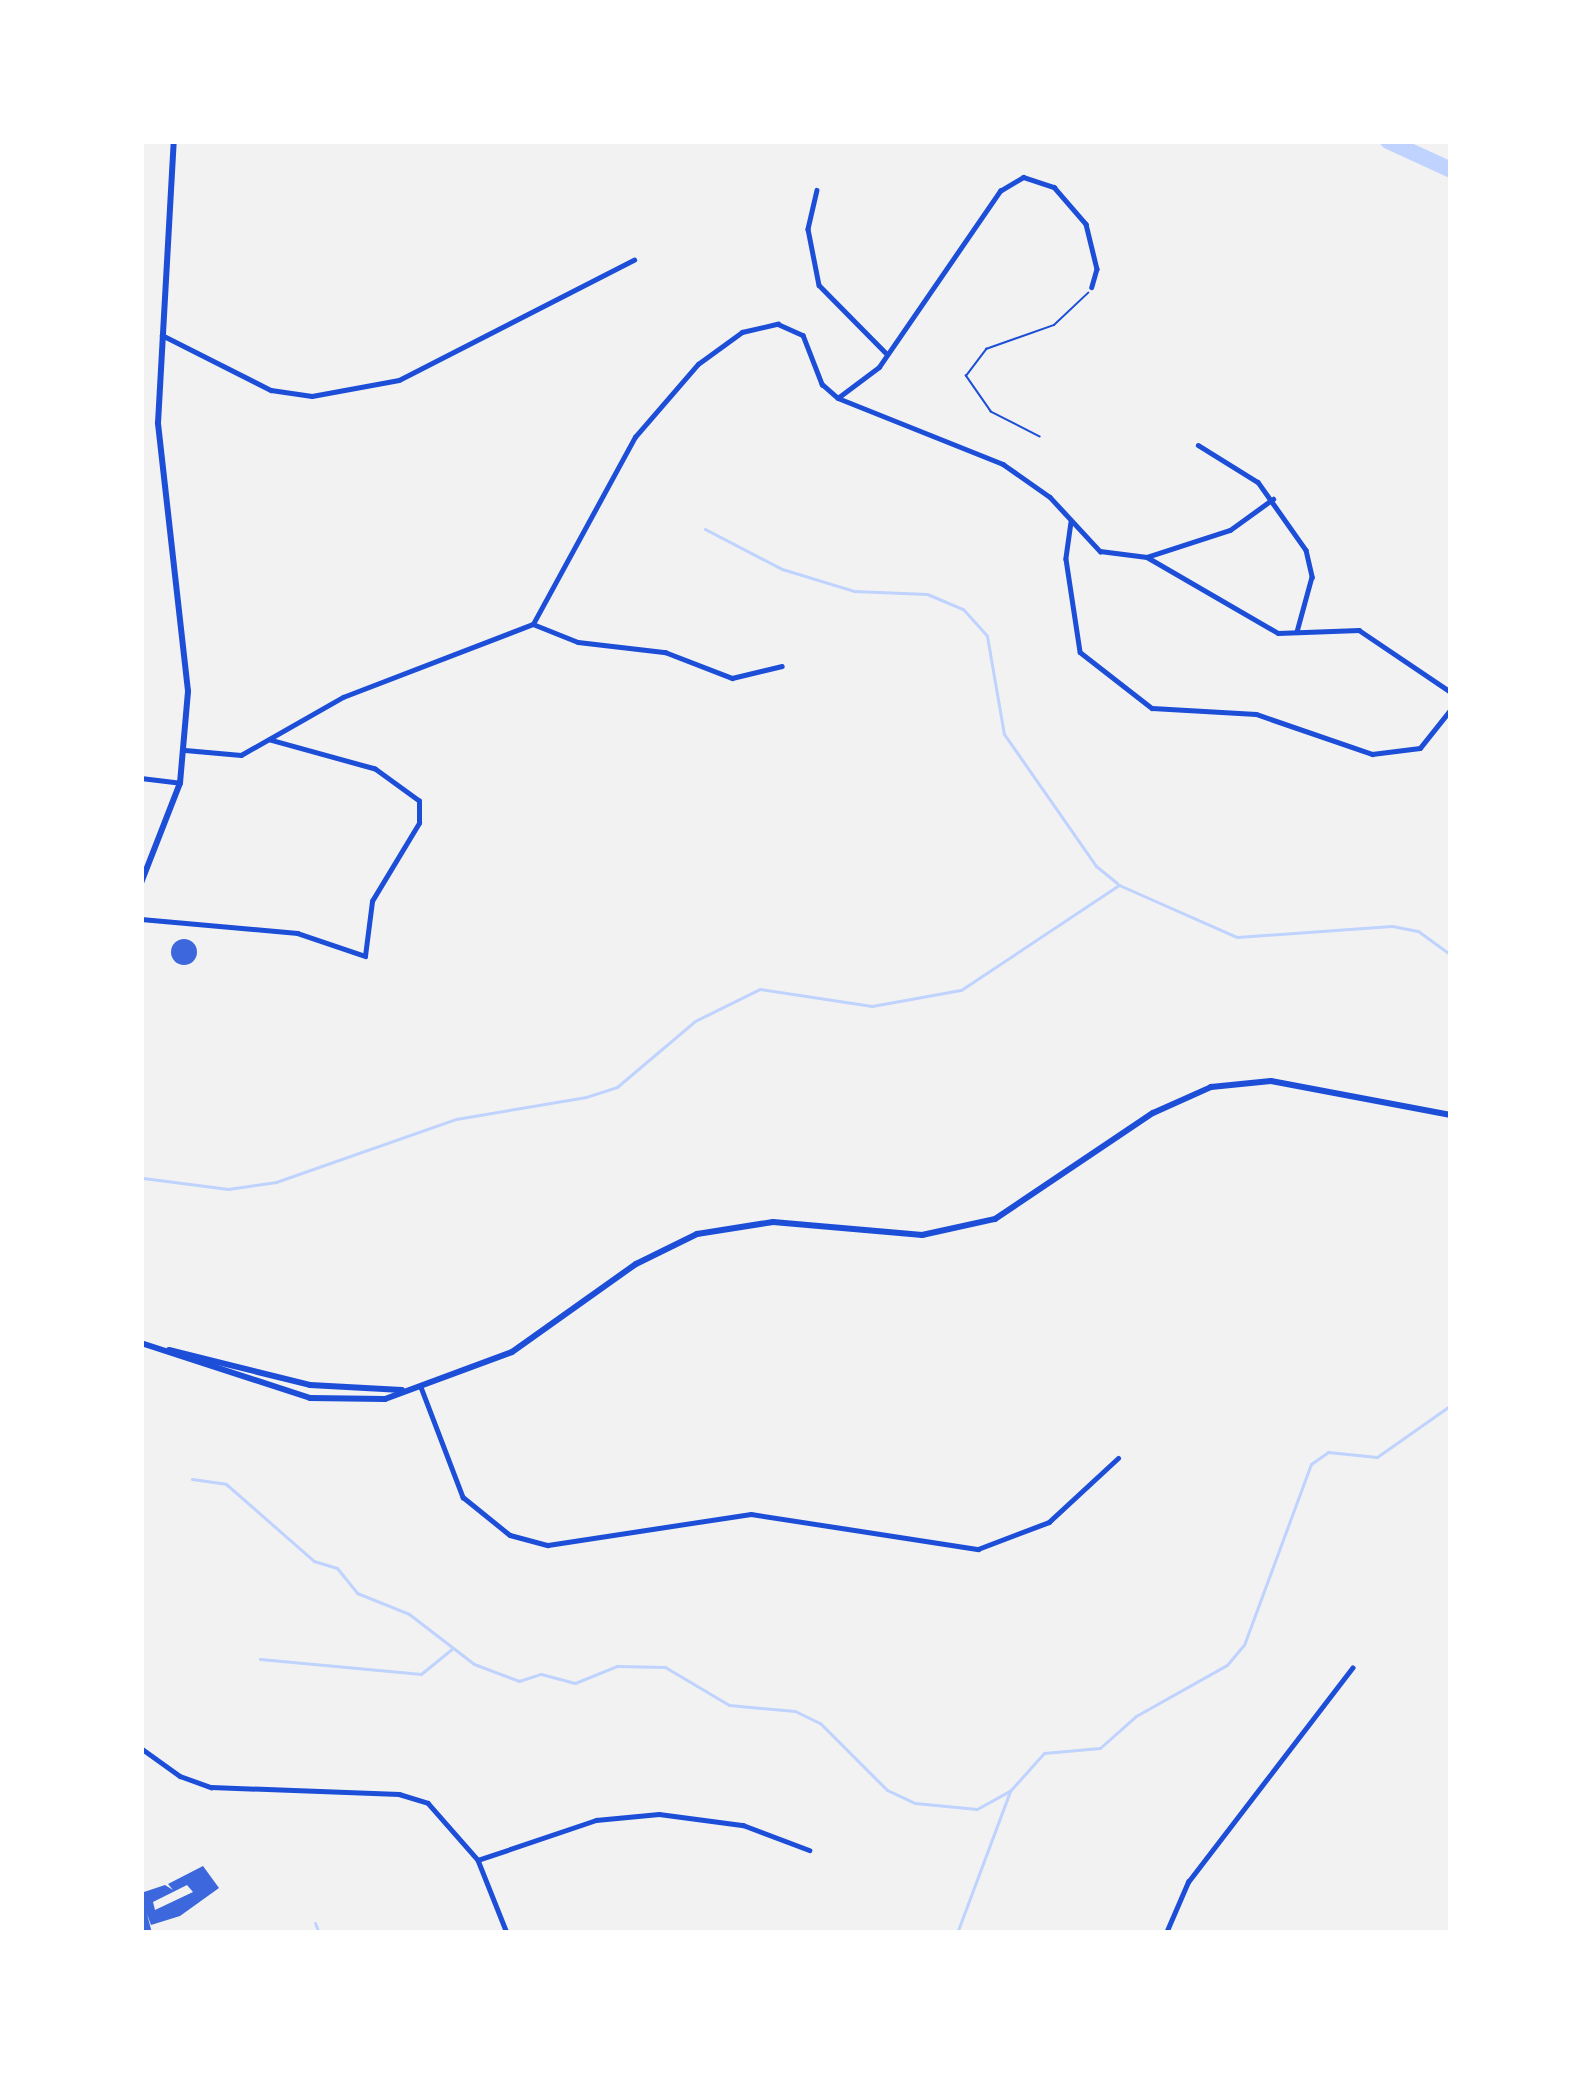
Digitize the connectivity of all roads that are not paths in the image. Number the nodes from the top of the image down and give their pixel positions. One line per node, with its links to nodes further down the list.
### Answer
1 (174, 141): 5 (street)
2 (817, 190): 6 (street)
3 (634, 260): 5 (street)
4 (1092, 287): 6 (street)
5 (162, 334): 18 (street)
6 (888, 355): 7 (street)
7 (838, 398): 10 (street); 12 (street)
8 (1198, 445): 9 (street)
9 (1273, 499): 11 (street); 13 (street)
10 (1071, 521): 11 (street); 16 (street)
11 (1147, 557): 13 (street)
12 (533, 624): 14 (street); 17 (street)
13 (1297, 632): 15 (street)
14 (782, 667)
15 (1451, 692)
16 (1451, 709)
17 (270, 740): 18 (street); 22 (street)
18 (185, 750): 20 (street)
19 (141, 778): 20 (street)
20 (180, 783): 21 (street)
21 (141, 883)
22 (141, 919)
23 (1451, 1115): 27 (street)
24 (141, 1343): 25 (street)
25 (165, 1350): 26 (street); 29 (street)
26 (317, 1385): 28 (street); 29 (street)
27 (421, 1387): 28 (street); 30 (street)
28 (407, 1390): 29 (street)
29 (314, 1399)
30 (1118, 1457)
31 (1352, 1668): 36 (street)
32 (141, 1748): 34 (street)
33 (808, 1850): 34 (street)
34 (478, 1860): 35 (street)
35 (507, 1933)
36 (1166, 1933)

